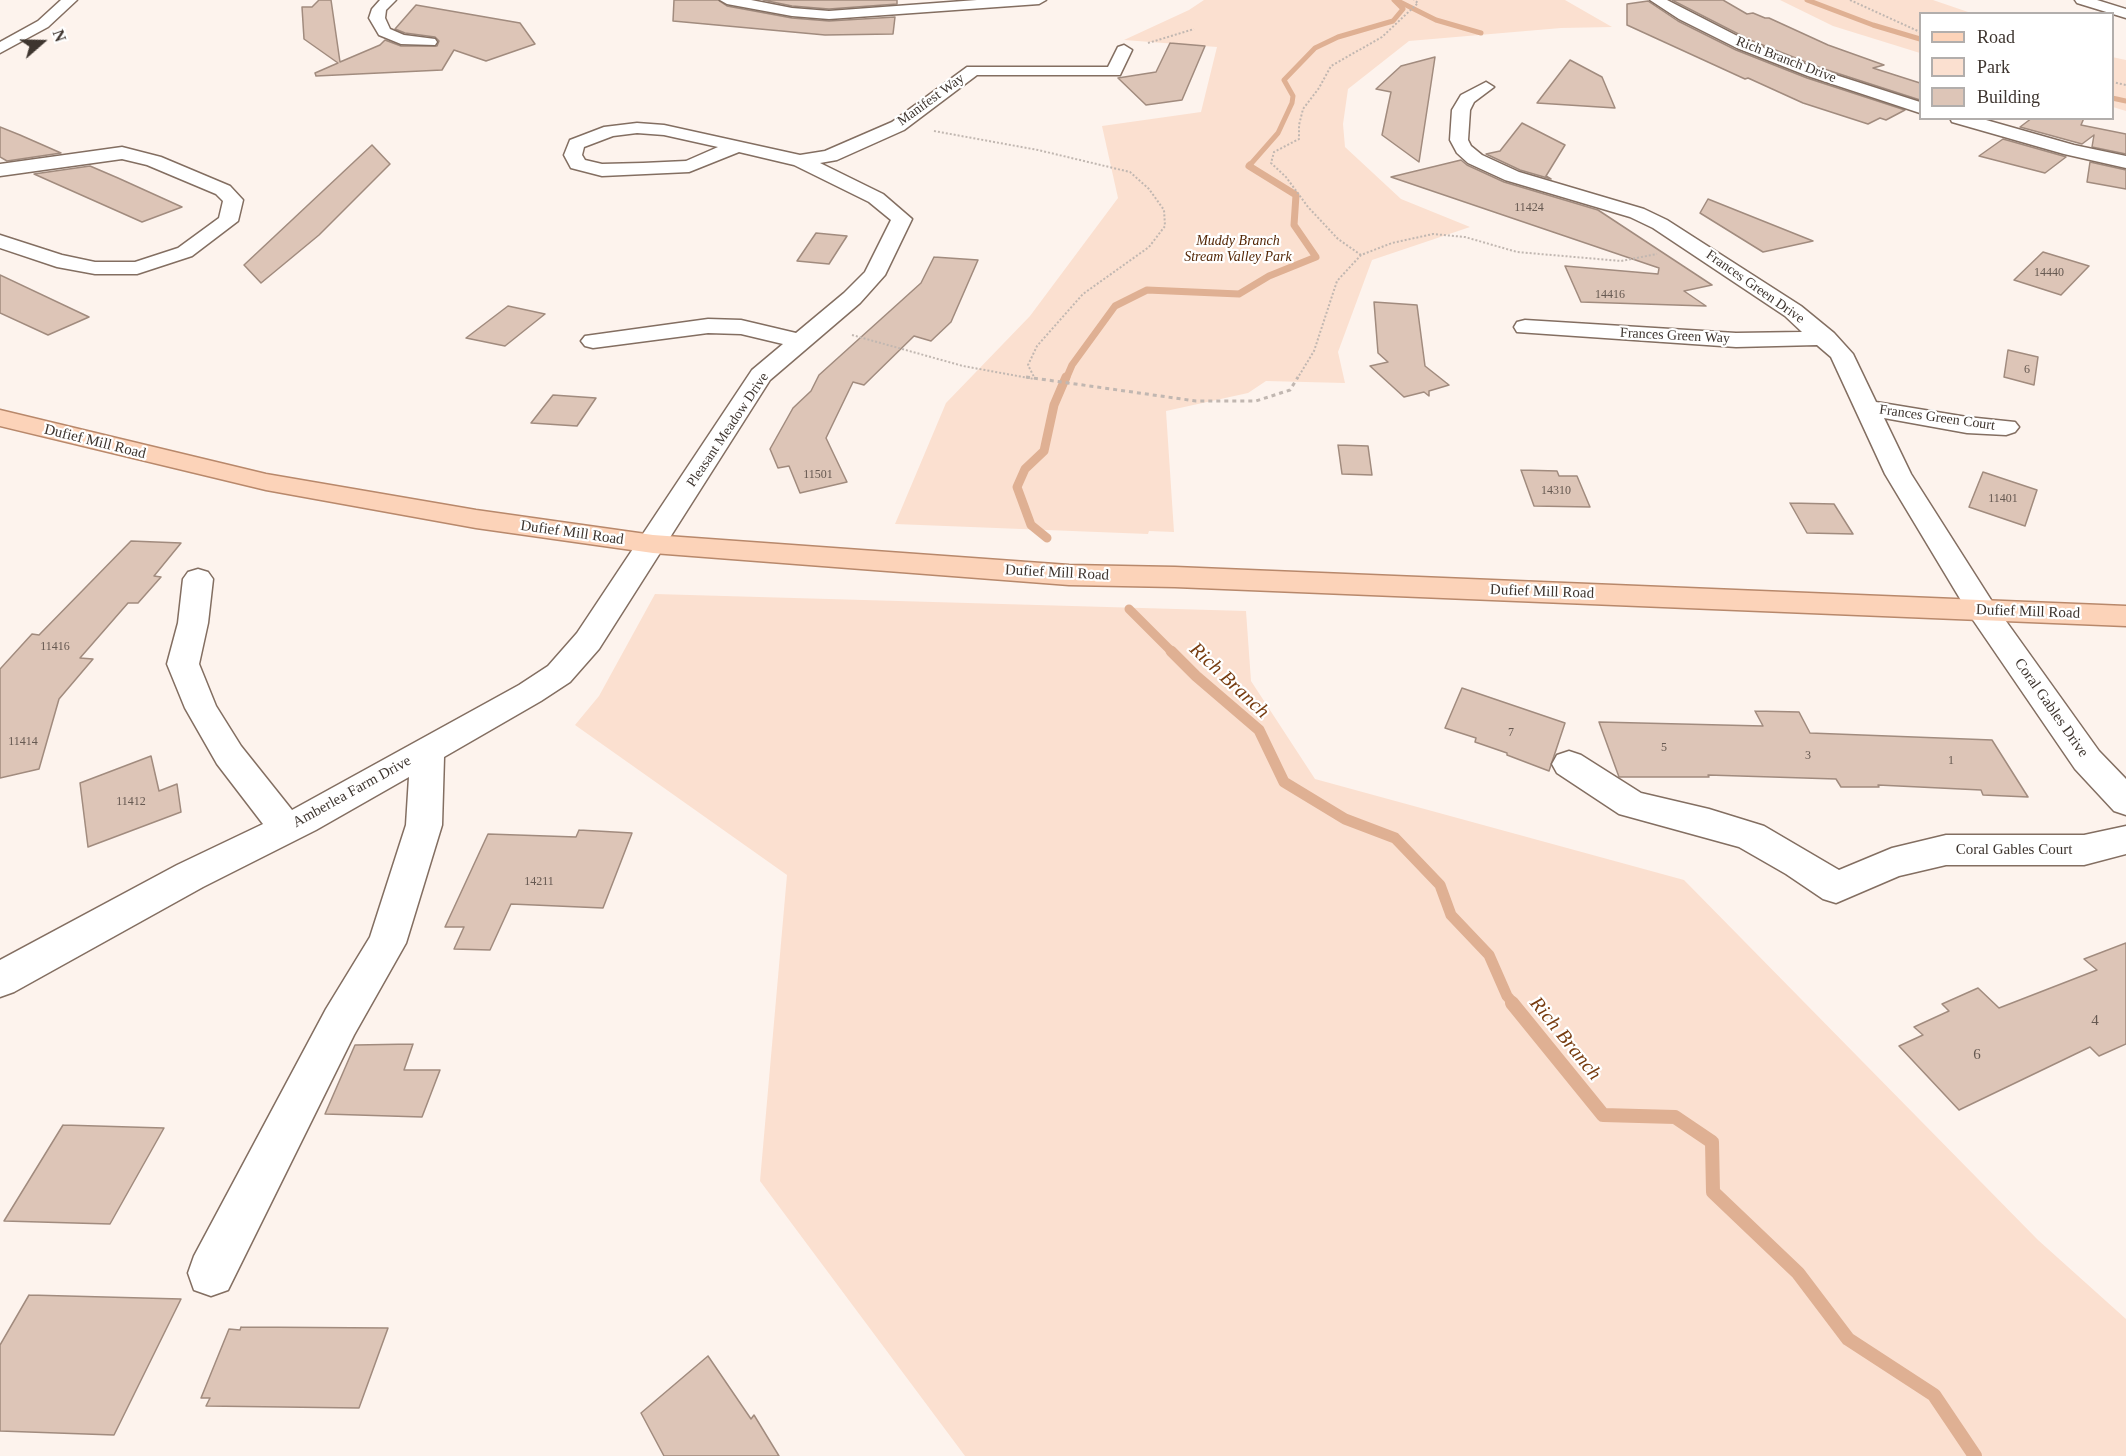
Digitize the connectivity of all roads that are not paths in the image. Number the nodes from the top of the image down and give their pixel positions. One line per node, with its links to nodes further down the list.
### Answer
1 (70, 0): 9 (street)
2 (389, 0): 8 (street)
3 (727, 0): 4 (street)
4 (1039, 0)
5 (1657, 0): 12 (street, Rich Branch Drive)
6 (2082, 0): 7 (street)
7 (2126, 14)
8 (429, 42)
9 (0, 48)
10 (1124, 50): 15 (street, Manifest Way)
11 (1486, 87): 20 (street, Frances Green Drive)
12 (1919, 108)
13 (1965, 120): 16 (street)
14 (737, 146): 14 (street, Pleasant Meadow Drive); 15 (street, Pleasant Meadow Drive)
15 (800, 161): 22 (street, Pleasant Meadow Drive)
16 (2126, 162)
17 (0, 170): 18 (street)
18 (0, 241)
19 (1525, 327): 20 (street, Frances Green Way)
20 (1826, 338): 23 (street, Frances Green Drive)
21 (593, 341): 22 (street)
22 (800, 341): 26 (street, Pleasant Meadow Drive)
23 (1868, 408): 25 (street, Frances Green Court); 28 (street, Frances Green Drive)
24 (0, 418): 26 (main road, Dufief Mill Road)
25 (2006, 427)
26 (653, 544): 28 (main road, Dufief Mill Road); 30 (street, Amberlea Farm Drive)
27 (198, 579): 33 (street)
28 (1982, 610): 29 (main road, Dufief Mill Road); 32 (street, Coral Gables Drive)
29 (2126, 616)
30 (427, 751): 33 (street, Amberlea Farm Drive); 36 (street)
31 (1569, 764): 34 (street, Coral Gables Court)
32 (2126, 801)
33 (286, 828): 35 (street, Amberlea Farm Drive)
34 (2126, 840)
35 (0, 980)
36 (211, 1273)

